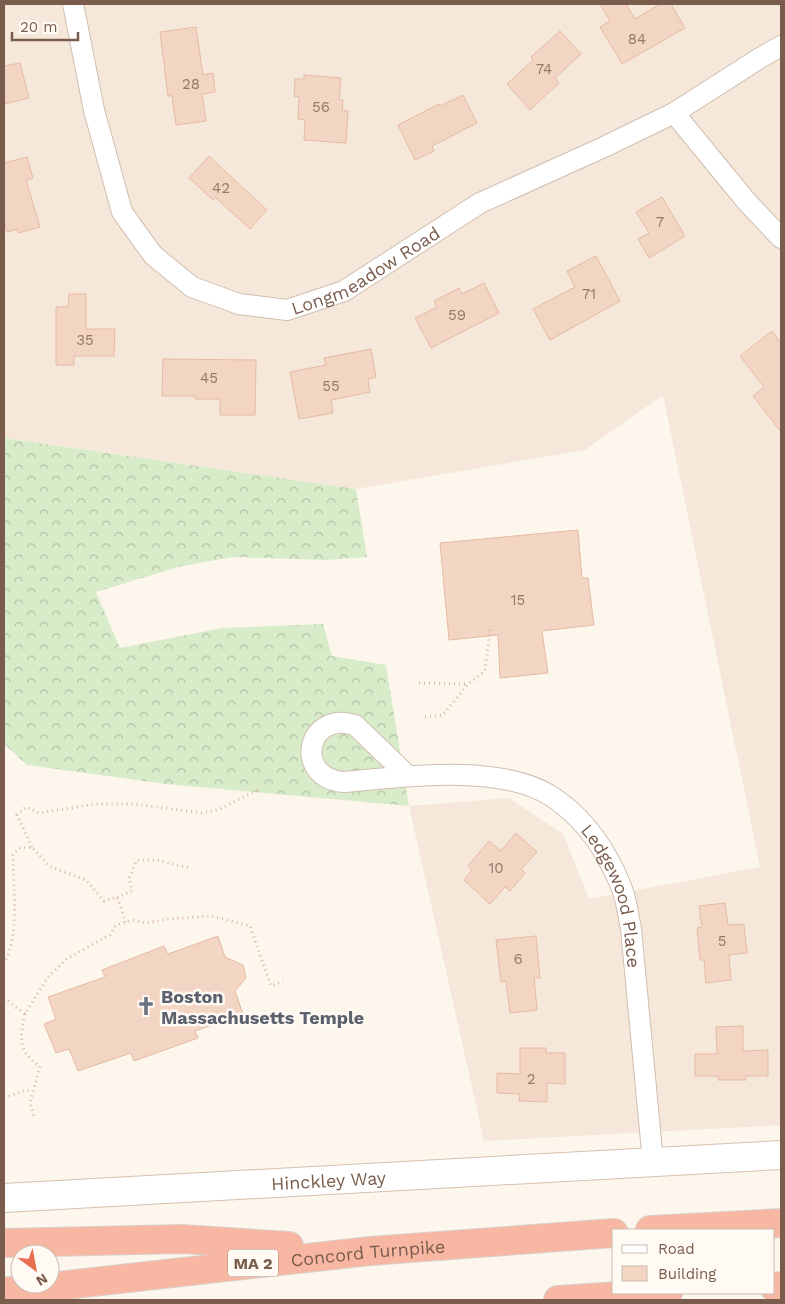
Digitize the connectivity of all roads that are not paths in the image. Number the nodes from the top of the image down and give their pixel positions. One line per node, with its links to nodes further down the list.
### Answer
1 (73, 4): 3 (street, Longmeadow Road)
2 (781, 46): 3 (street, Longmeadow Road)
3 (674, 112): 4 (street)
4 (781, 238)
5 (408, 776): 7 (street, Ledgewood Place)
6 (781, 1155): 7 (main road)
7 (653, 1162): 8 (main road, Hinckley Way)
8 (4, 1198)
9 (781, 1223): 10 (highway)
10 (669, 1229)
11 (612, 1233): 13 (highway, Concord Turnpike / MA 2)
12 (4, 1243): 13 (highway)
13 (370, 1251): 14 (highway, Concord Turnpike / MA 2)
14 (4, 1292)
15 (652, 1294): 16 (highway)
16 (558, 1300)

